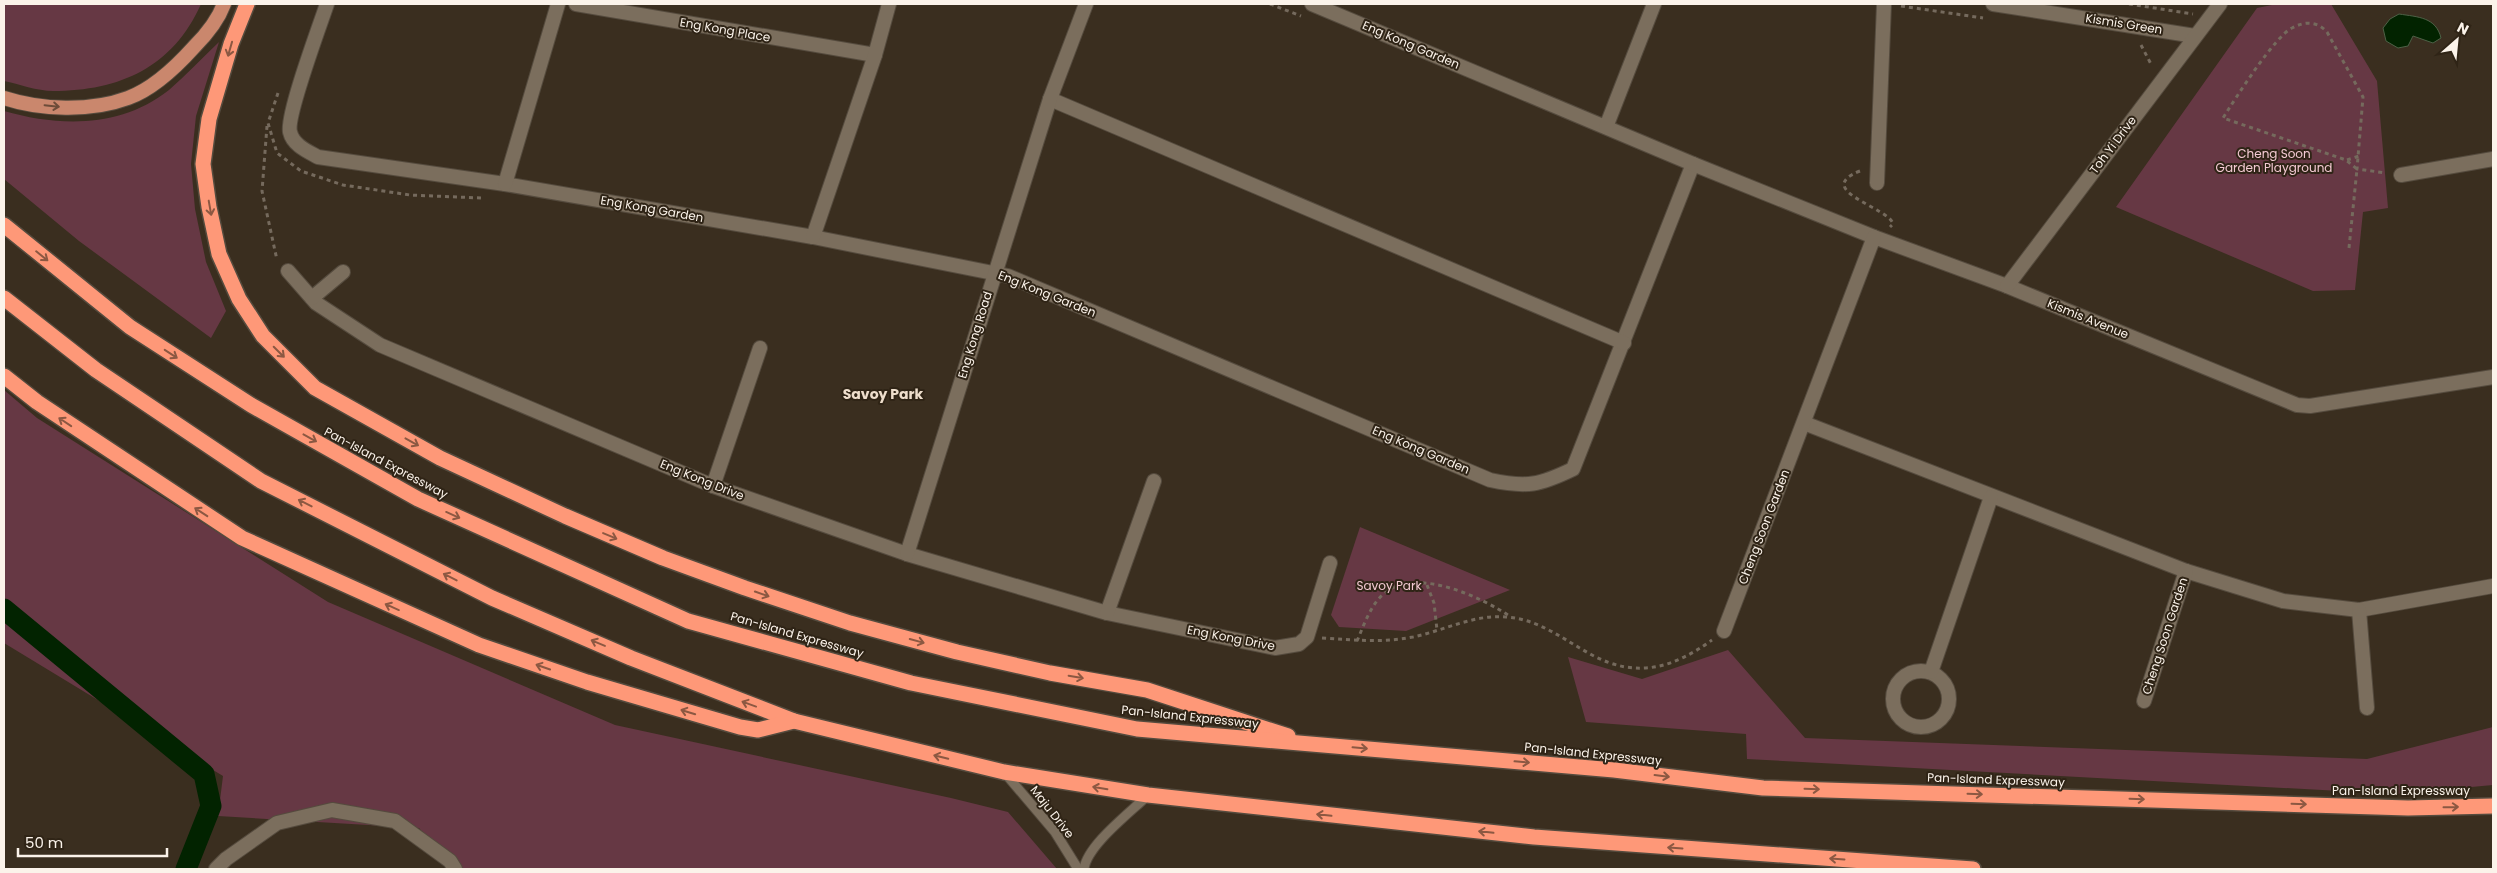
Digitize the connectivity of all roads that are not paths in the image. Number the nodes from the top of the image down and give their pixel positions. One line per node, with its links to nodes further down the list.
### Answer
1 (224, 4): 15 (main road, one-way to 1)
2 (247, 4): 51 (highway, one-way to 51)
3 (327, 4): 22 (street, Eng Kong Garden)
4 (558, 4): 22 (street)
5 (576, 4): 14 (street, Eng Kong Place)
6 (889, 4): 14 (street)
7 (1086, 4): 16 (street, Eng Kong Road)
8 (1312, 4): 17 (street, Eng Kong Garden)
9 (1654, 4): 17 (street)
10 (1889, 4): 21 (street)
11 (1993, 4): 13 (street, Kismis Green)
12 (2220, 4): 13 (street, Toh Yi Drive)
13 (2195, 36): 29 (street, Toh Yi Drive)
14 (874, 55): 24 (street)
15 (4, 98)
16 (1050, 99): 28 (street, Eng Kong Road); 32 (street)
17 (1606, 127): 19 (street, Eng Kong Garden)
18 (2493, 159): 20 (street)
19 (1693, 164): 25 (street, Kismis Avenue); 32 (street, Eng Kong Garden)
20 (2402, 175)
21 (1877, 183)
22 (505, 184): 24 (street, Eng Kong Garden)
23 (4, 225): 51 (highway, Pan-Island Expressway, one-way to 51)
24 (813, 237): 28 (street, Eng Kong Garden)
25 (1874, 237): 29 (street, Kismis Avenue); 36 (street, Cheng Soon Garden)
26 (283, 270): 31 (street, Eng Kong Drive)
27 (343, 272): 31 (street)
28 (995, 273): 32 (street, Eng Kong Garden); 40 (street, Eng Kong Road)
29 (2007, 286): 35 (street, Kismis Avenue)
30 (4, 298): 50 (highway, one-way to 30)
31 (314, 300): 38 (street, Eng Kong Drive)
32 (1624, 343)
33 (760, 348): 38 (street)
34 (4, 376): 50 (highway, one-way to 34)
35 (2493, 377)
36 (1804, 423): 39 (street, Cheng Soon Garden); 46 (street, Cheng Soon Garden)
37 (1154, 481): 45 (street)
38 (713, 486): 40 (street, Eng Kong Drive)
39 (1991, 497): 42 (street, Cheng Soon Garden); 47 (street)
40 (906, 554): 45 (street, Eng Kong Drive)
41 (1330, 563): 45 (street, Eng Kong Drive)
42 (2186, 571): 44 (street, Cheng Soon Garden); 48 (street, Cheng Soon Garden)
43 (2493, 586): 44 (street, Cheng Soon Garden)
44 (2359, 610): 49 (street)
45 (1107, 613)
46 (1724, 631)
47 (1931, 672): 47 (street)
48 (2144, 701)
49 (2367, 708)
50 (794, 721): 52 (highway, one-way to 50)
51 (1311, 744): 54 (highway, Pan-Island Expressway, one-way to 54)
52 (1004, 772): 53 (highway, one-way to 52); 57 (lane, Maju Drive)
53 (1148, 796): 58 (lane); 59 (highway, one-way to 53)
54 (2493, 806)
55 (216, 869): 56 (street)
56 (455, 869)
57 (1078, 869)
58 (1084, 869)
59 (1973, 869)

